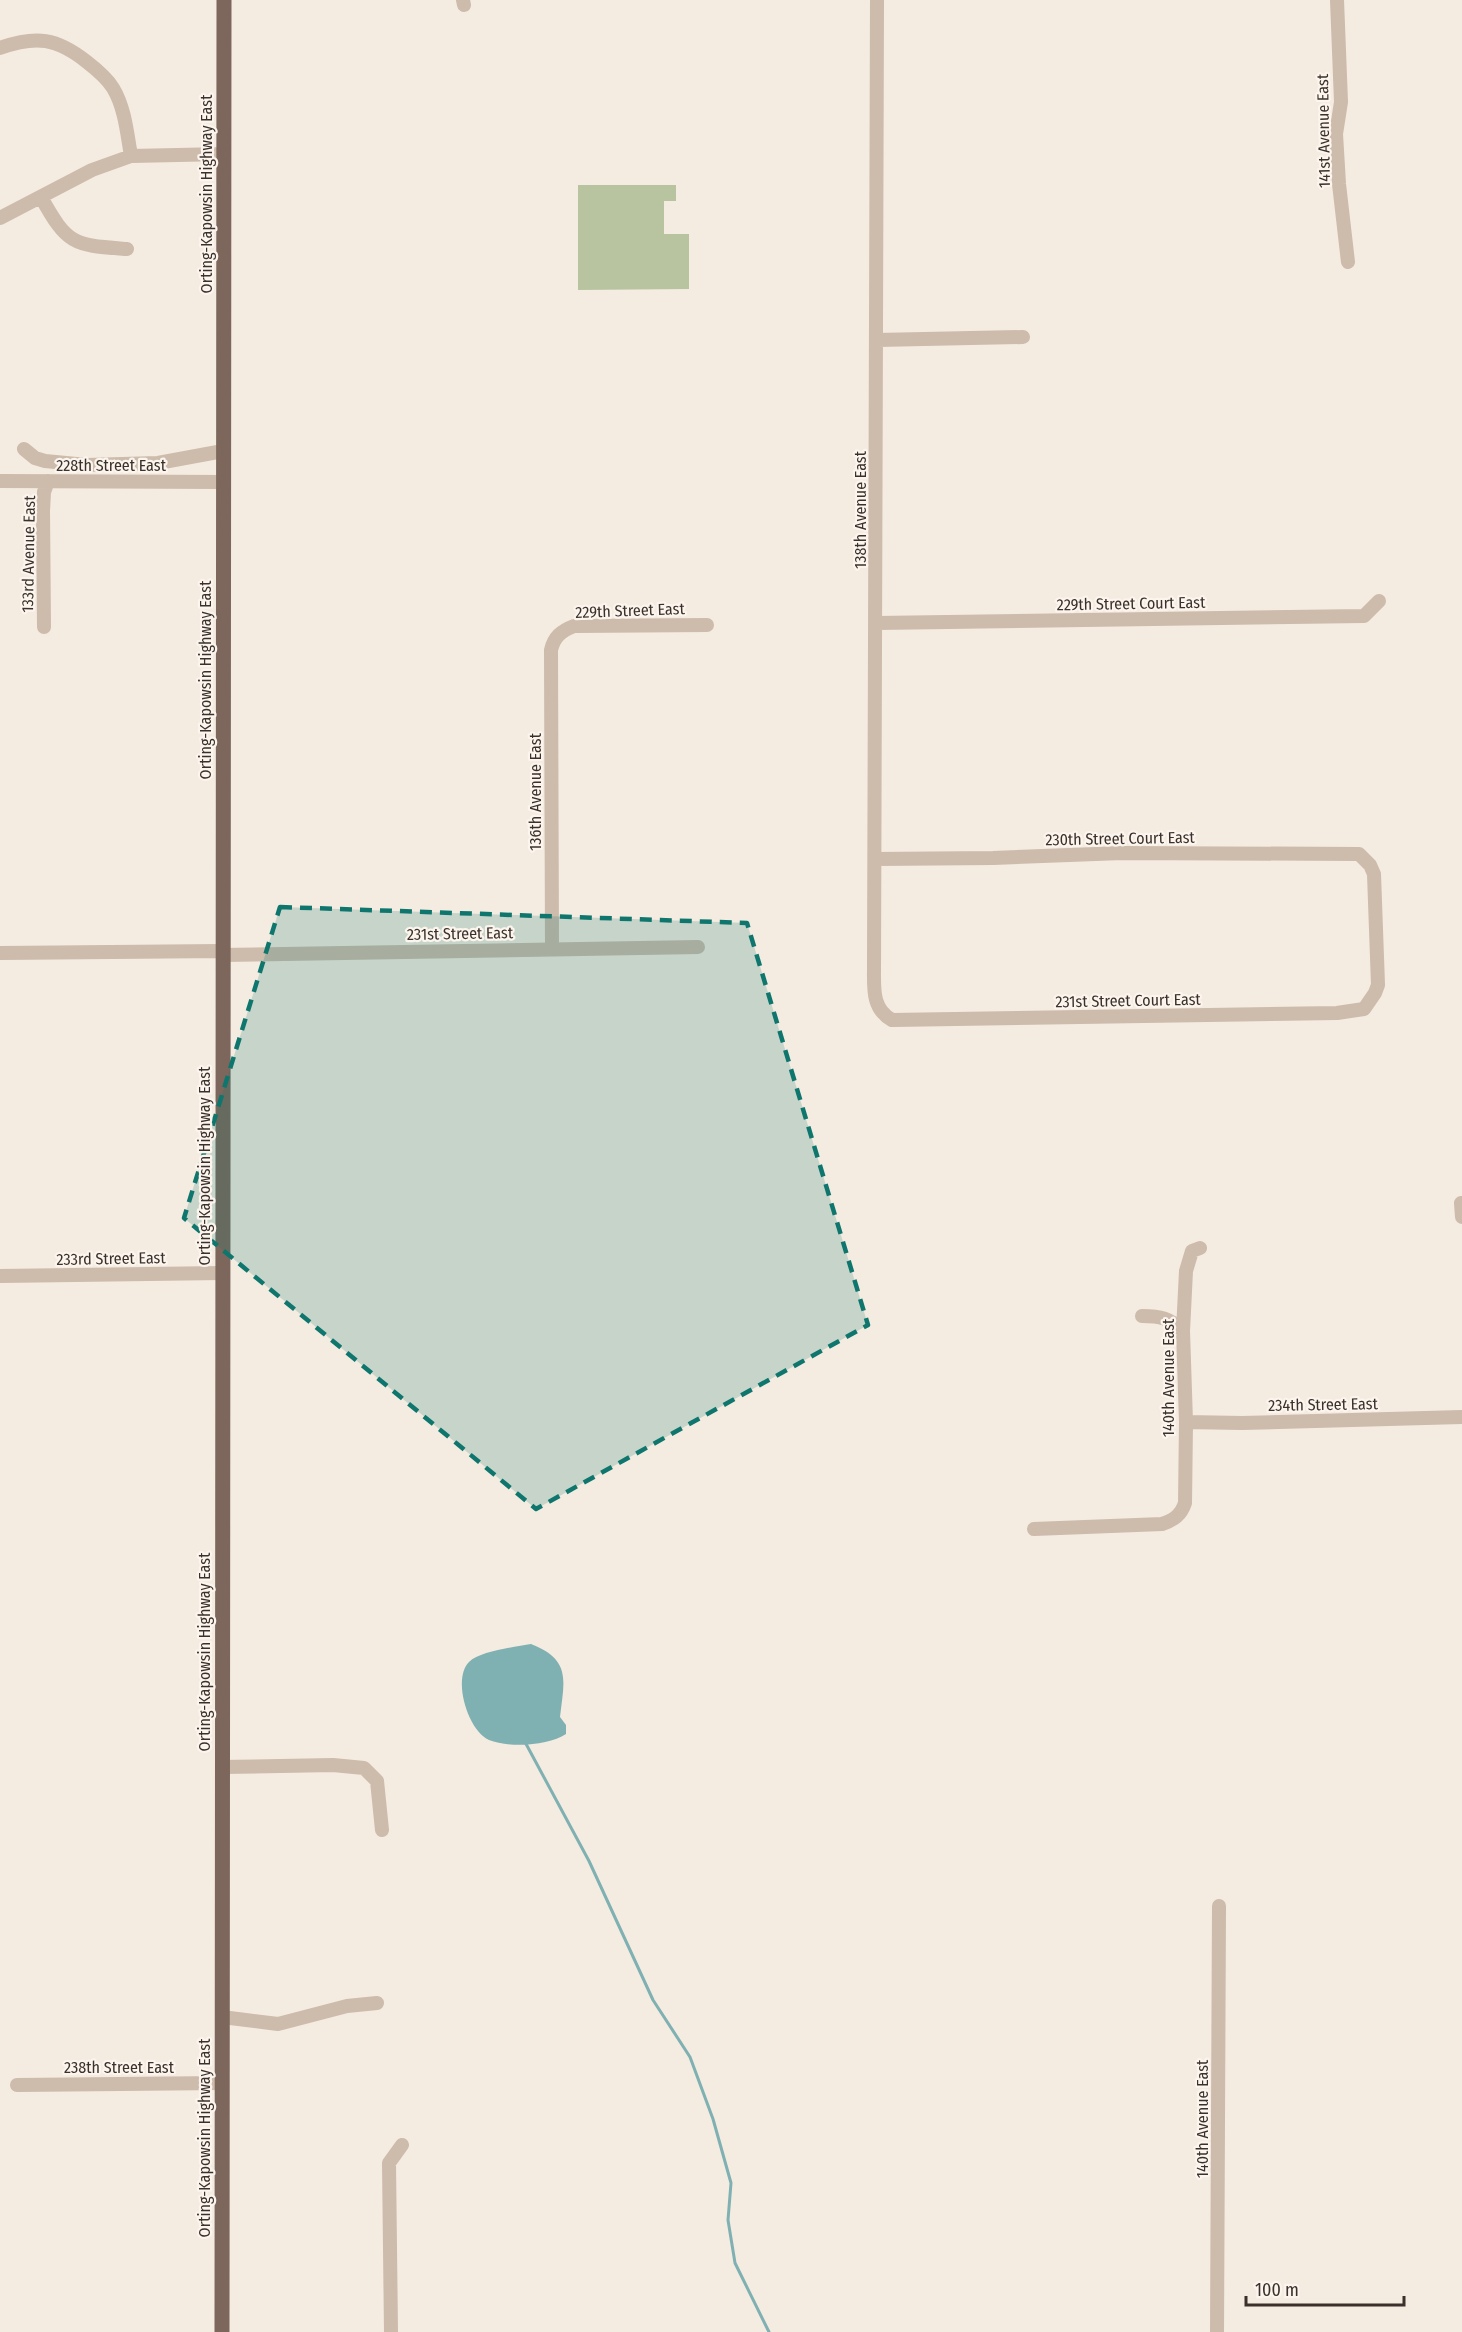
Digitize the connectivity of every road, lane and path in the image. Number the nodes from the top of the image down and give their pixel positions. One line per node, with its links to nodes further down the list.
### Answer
1 (224, 0): 5 (main road, Orting-Kapowsin Highway East)
2 (877, 0): 12 (street, 138th Avenue East)
3 (1337, 0): 10 (street, 141st Avenue East)
4 (0, 48): 6 (street)
5 (224, 154): 6 (street); 14 (main road, Orting-Kapowsin Highway East)
6 (131, 156): 7 (street)
7 (41, 197): 8 (street); 9 (street)
8 (0, 218)
9 (128, 249)
10 (1348, 262)
11 (1023, 337): 12 (street)
12 (877, 340): 19 (street, 138th Avenue East)
13 (24, 449): 14 (street)
14 (223, 451): 17 (main road, Orting-Kapowsin Highway East)
15 (0, 481): 16 (street, 228th Street East)
16 (48, 482): 17 (street, 228th Street East); 21 (street, 133rd Avenue East)
17 (223, 482): 27 (main road, Orting-Kapowsin Highway East)
18 (1379, 601): 19 (street, 229th Street Court East)
19 (877, 623): 23 (street, 138th Avenue East)
20 (707, 625): 22 (street, 229th Street East)
21 (44, 627)
22 (556, 637): 25 (street, 136th Avenue East)
23 (875, 859): 28 (street, 230th Street Court East); 29 (street, 138th Avenue East)
24 (698, 947): 25 (street, 231st Street East)
25 (552, 948): 27 (street, 231st Street East)
26 (0, 953): 27 (street, 231st Street East)
27 (222, 953): 31 (main road, Orting-Kapowsin Highway East)
28 (1370, 1002): 29 (street, 231st Street Court East)
29 (885, 1016)
30 (1200, 1248): 34 (street, 140th Avenue East)
31 (222, 1274): 32 (street, 233rd Street East); 38 (main road, Orting-Kapowsin Highway East)
32 (0, 1276)
33 (1142, 1316): 34 (street)
34 (1183, 1331): 36 (street, 140th Avenue East)
35 (1462, 1417): 36 (street, 234th Street East)
36 (1186, 1422): 37 (street, 140th Avenue East)
37 (1034, 1529)
38 (222, 1767): 39 (street); 42 (main road, Orting-Kapowsin Highway East)
39 (382, 1830)
40 (1219, 1906): 48 (street, 140th Avenue East)
41 (377, 2003): 42 (street)
42 (222, 2017): 43 (main road, Orting-Kapowsin Highway East)
43 (222, 2083): 44 (street, 238th Street East); 46 (main road, Orting-Kapowsin Highway East)
44 (17, 2085)
45 (402, 2145): 47 (street)
46 (222, 2332)
47 (391, 2332)
48 (1217, 2332)

